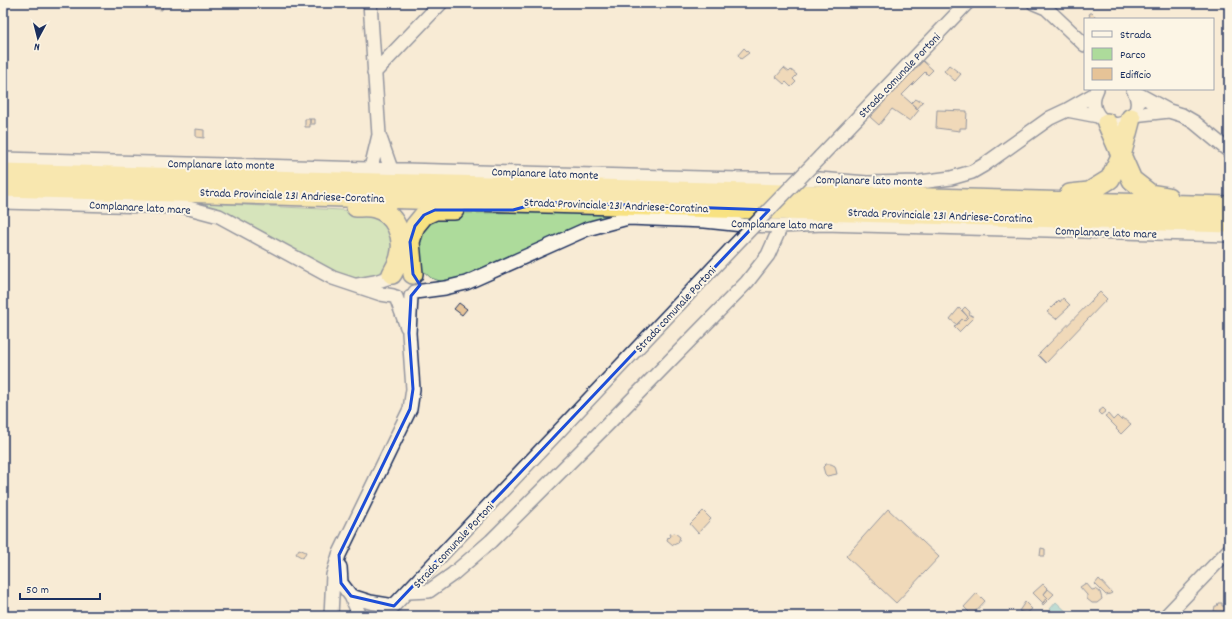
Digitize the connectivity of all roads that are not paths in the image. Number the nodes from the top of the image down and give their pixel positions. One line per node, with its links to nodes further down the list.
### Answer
1 (370, 3): 6 (street)
2 (441, 3): 6 (street)
3 (967, 3): 37 (street, Strada comunale Portoni, bridge)
4 (1041, 5): 5 (street)
5 (1084, 44)
6 (374, 73): 13 (street)
7 (1096, 91): 9 (street, Complanare lato monte); 12 (street)
8 (1135, 91): 10 (street); 11 (street)
9 (1067, 110): 12 (street); 18 (street, Complanare lato monte)
10 (1169, 111): 11 (street); 14 (street)
11 (1132, 117): 12 (street); 15 (highway)
12 (1102, 119): 15 (highway)
13 (379, 135): 17 (street); 18 (street)
14 (1229, 151)
15 (1121, 156): 22 (highway); 23 (highway)
16 (3, 159): 17 (street, Complanare lato monte)
17 (371, 168): 18 (street, Complanare lato monte)
18 (391, 169)
19 (3, 173): 22 (highway, Strada Provinciale 231 Andriese-Coratina)
20 (3, 187): 21 (highway, Strada Provinciale 231 Andriese-Coratina)
21 (276, 195): 25 (highway, Strada Provinciale 231 Andriese-Coratina); 30 (highway)
22 (969, 199): 26 (highway, Strada Provinciale 231 Andriese-Coratina)
23 (1229, 201)
24 (3, 202): 31 (street, Complanare lato mare)
25 (542, 202): 27 (highway, Strada Provinciale 231 Andriese-Coratina); 32 (highway)
26 (1229, 206)
27 (1229, 223)
28 (781, 226): 29 (street, Complanare lato mare); 32 (street, Complanare lato mare); 37 (street)
29 (1229, 235)
30 (391, 276): 31 (street, Complanare lato mare); 32 (street); 33 (street)
31 (355, 285): 33 (street, Complanare lato mare)
32 (414, 285): 33 (street); 34 (street)
33 (395, 296): 34 (street)
34 (409, 333): 36 (street)
35 (1229, 550): 45 (street)
36 (339, 555): 38 (street); 39 (street)
37 (409, 592): 40 (street, Strada comunale Portoni)
38 (351, 596): 40 (street); 43 (street)
39 (331, 603): 41 (street); 42 (street)
40 (394, 606): 44 (street, Strada comunale Portoni)
41 (331, 616)
42 (342, 616)
43 (360, 616)
44 (384, 616)
45 (1166, 616)

